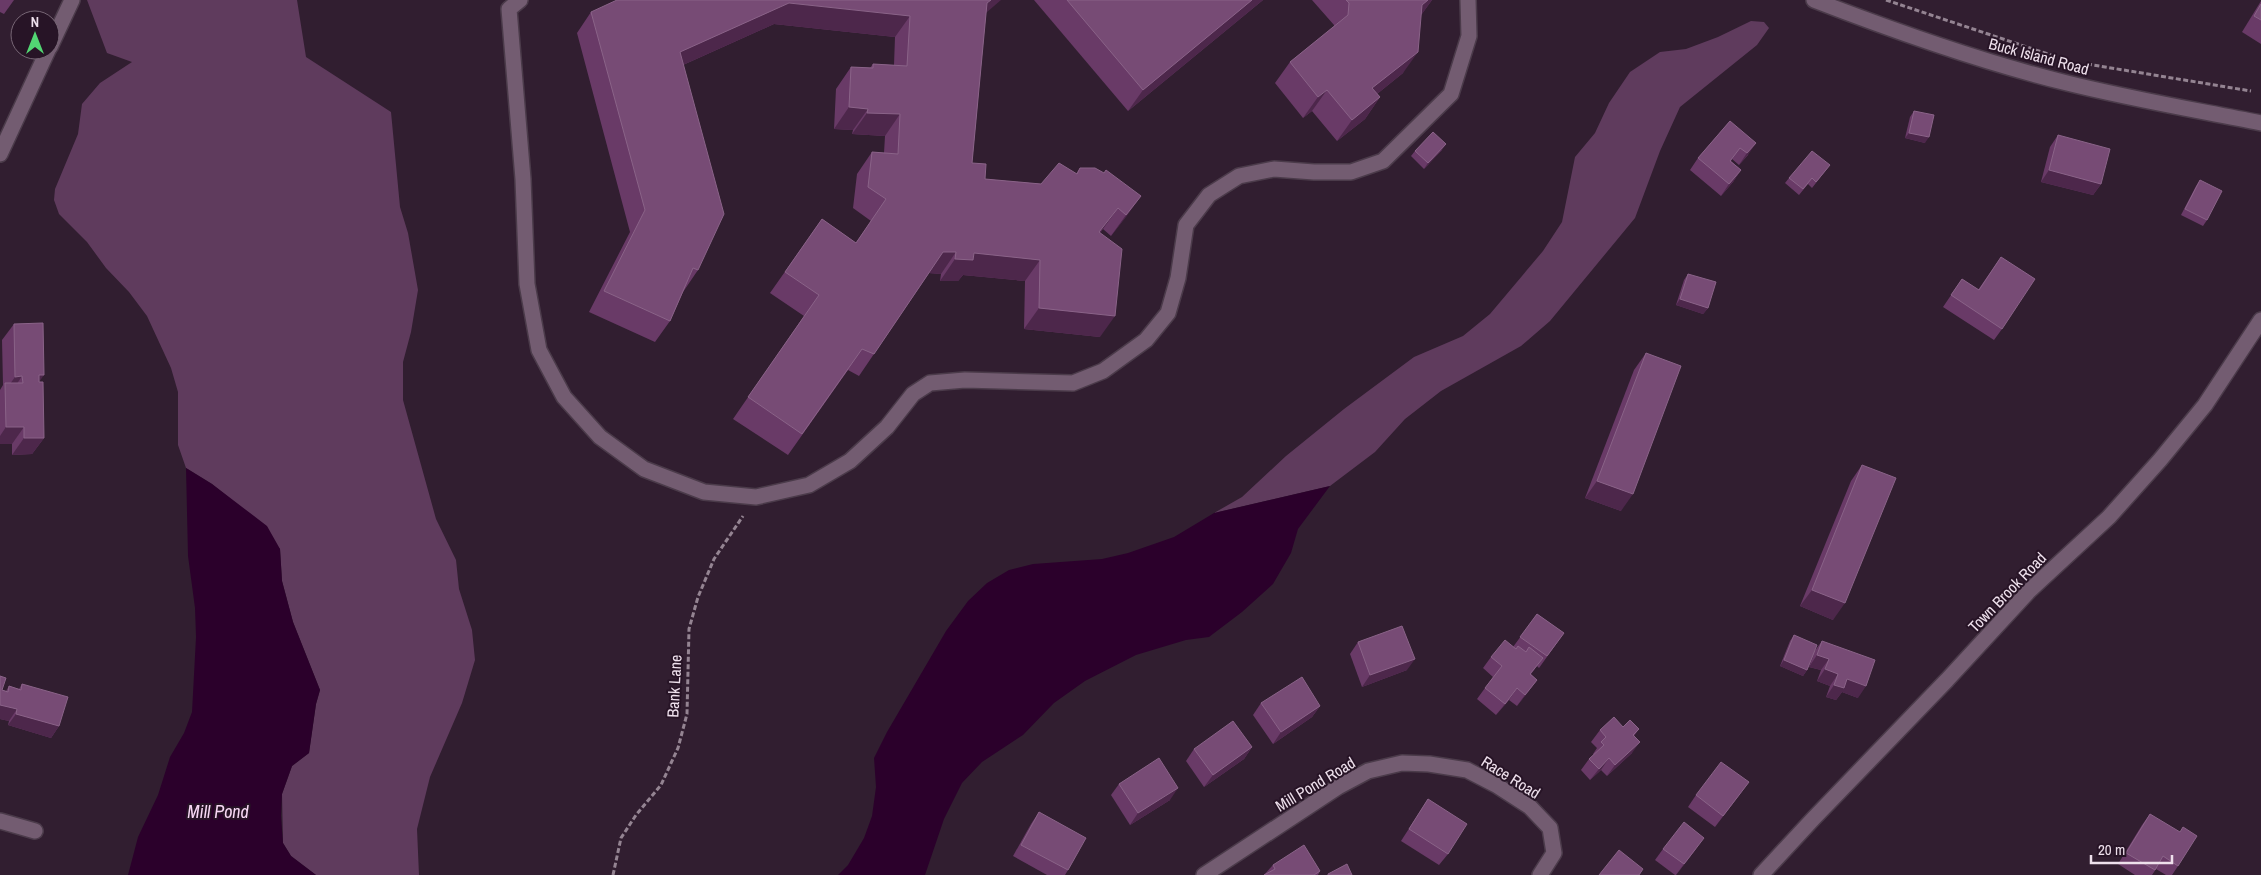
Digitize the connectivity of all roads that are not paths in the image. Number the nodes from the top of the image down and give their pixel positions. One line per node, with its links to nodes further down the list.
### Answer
1 (72, 0): 5 (main road)
2 (1468, 0): 4 (main road)
3 (1814, 0): 7 (main road, Buck Island Road)
4 (511, 3)
5 (60, 25)
6 (43, 60): 8 (main road)
7 (2261, 123)
8 (0, 154)
9 (2261, 320): 15 (main road, Town Brook Road)
10 (1457, 768): 13 (main road, Mill Pond Road); 14 (main road, Race Road)
11 (0, 821): 12 (main road)
12 (35, 831)
13 (1204, 875)
14 (1540, 875)
15 (1761, 875)

